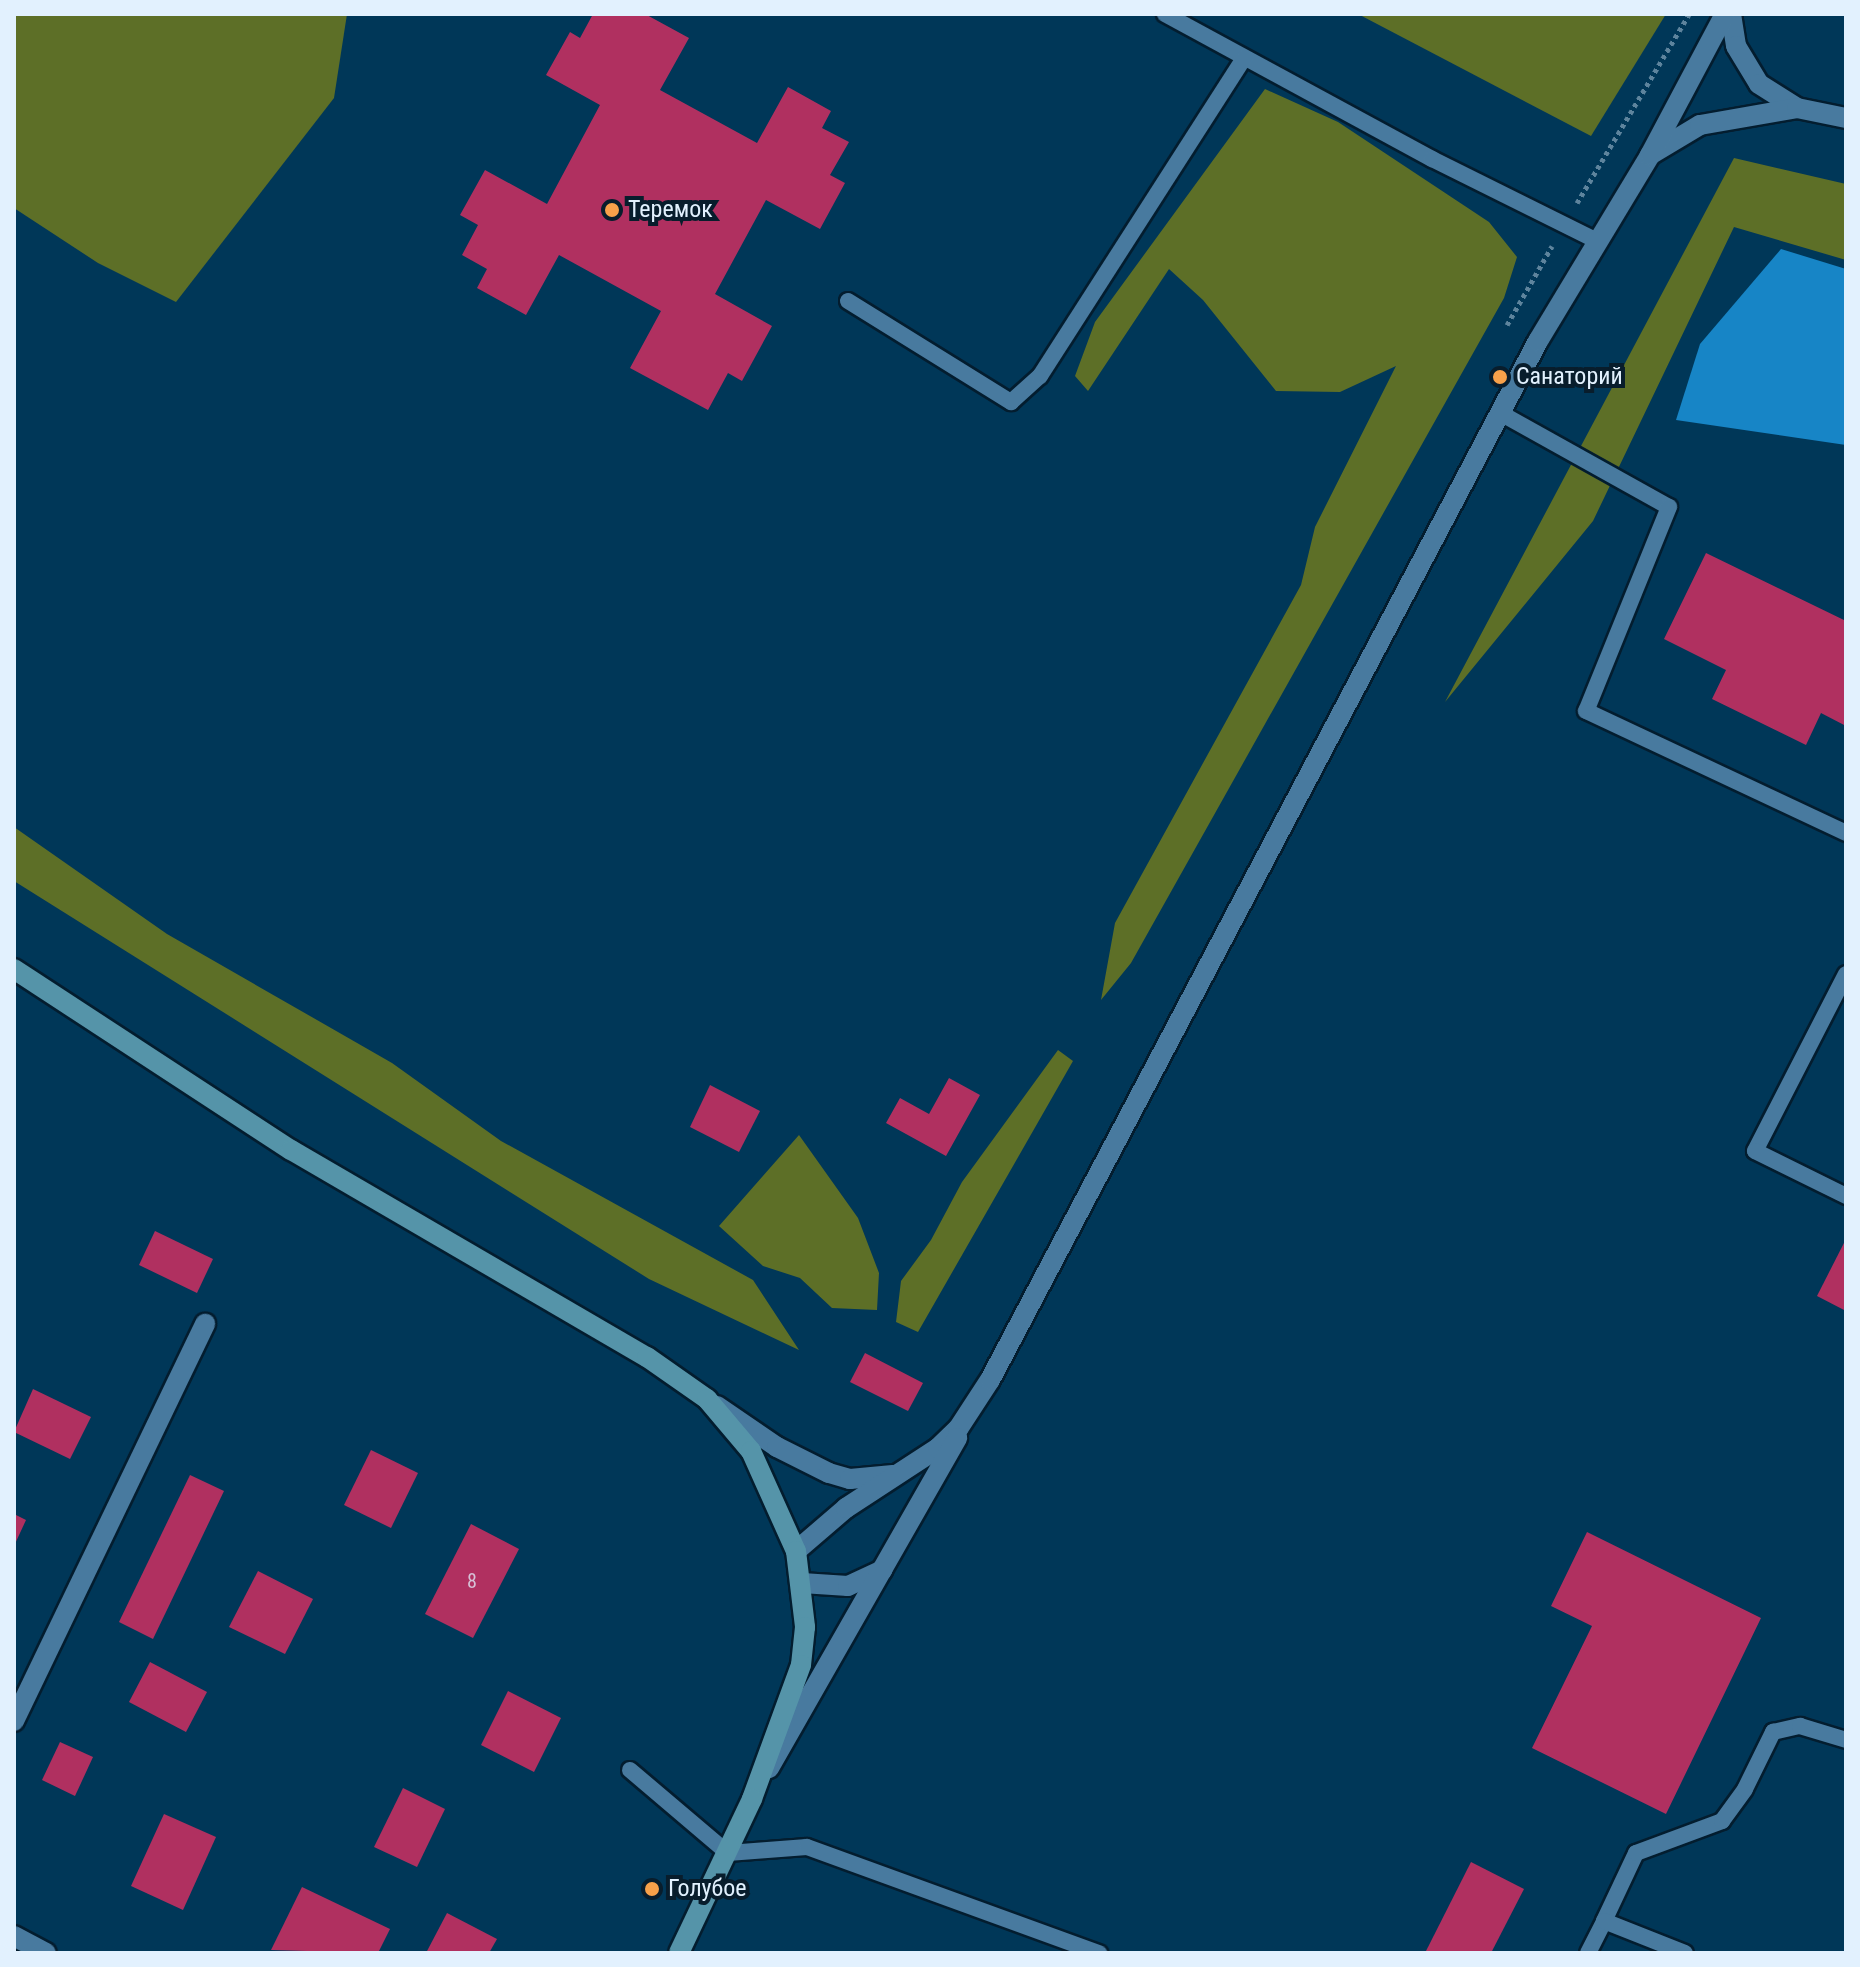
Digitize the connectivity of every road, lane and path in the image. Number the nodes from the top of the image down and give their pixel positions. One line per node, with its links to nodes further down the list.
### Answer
1 (1165, 14): 4 (lane)
2 (1689, 14): 8 (path)
3 (1728, 14): 5 (street); 7 (street)
4 (1244, 58): 8 (lane); 10 (lane)
5 (1797, 108): 6 (street); 7 (street)
6 (1842, 115)
7 (1650, 155): 9 (street)
8 (1564, 225): 9 (lane); 11 (path)
9 (1597, 241): 12 (street)
10 (848, 301)
11 (1507, 325)
12 (1500, 413): 13 (lane); 18 (street)
13 (1846, 833)
14 (14, 969): 19 (main road)
15 (1846, 974): 16 (lane)
16 (1846, 1196)
17 (205, 1324): 24 (street)
18 (983, 1391): 20 (street); 22 (street)
19 (707, 1399): 20 (street); 21 (main road)
20 (918, 1462): 21 (street)
21 (796, 1551): 23 (main road)
22 (882, 1570): 23 (street); 27 (street)
23 (802, 1583): 27 (main road)
24 (14, 1721)
25 (1846, 1740): 29 (lane)
26 (630, 1770): 28 (lane)
27 (752, 1799): 28 (main road)
28 (728, 1853): 32 (main road); 33 (lane)
29 (1604, 1921): 34 (lane); 35 (lane)
30 (14, 1936): 31 (street)
31 (46, 1953)
32 (679, 1953)
33 (1099, 1953)
34 (1588, 1953)
35 (1685, 1953)

